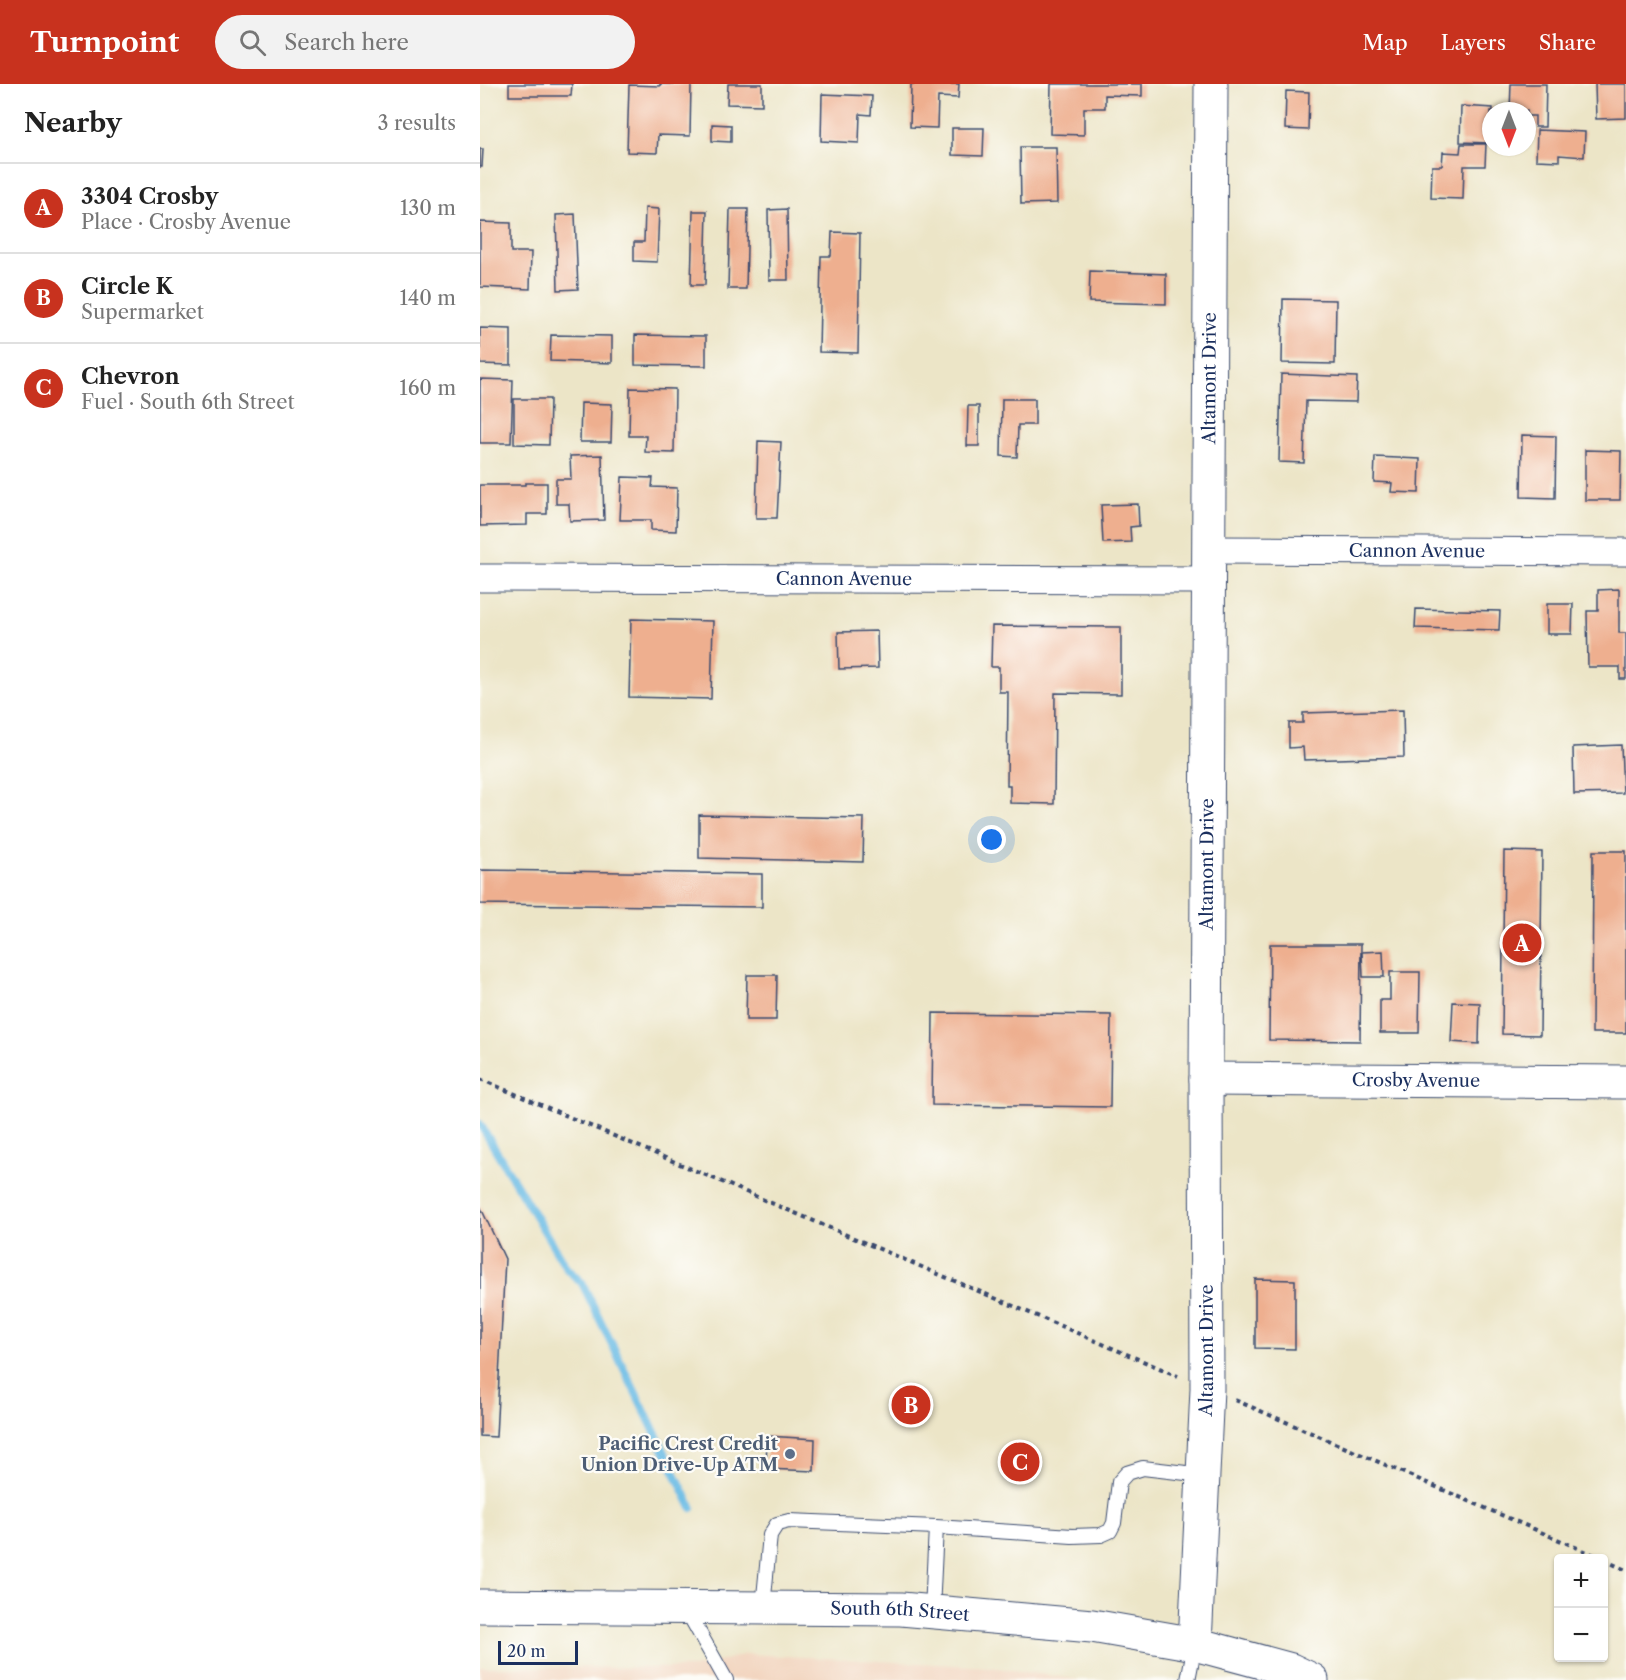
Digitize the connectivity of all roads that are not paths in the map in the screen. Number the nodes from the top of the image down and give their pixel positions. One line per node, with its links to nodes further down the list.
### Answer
1 (1211, 84): 3 (main road, Altamont Drive)
2 (1626, 552): 3 (street, Cannon Avenue)
3 (1209, 565): 4 (street, Cannon Avenue); 5 (main road, Altamont Drive)
4 (480, 578)
5 (1206, 1078): 6 (main road, Crosby Avenue); 7 (main road, Altamont Drive)
6 (1626, 1082)
7 (1203, 1475): 8 (lane); 13 (main road, Altamont Drive)
8 (936, 1527): 11 (lane); 12 (lane)
9 (480, 1606): 10 (main road, South 6th Street)
10 (685, 1607): 11 (main road, South 6th Street); 14 (lane)
11 (763, 1607): 12 (main road, South 6th Street)
12 (932, 1611): 13 (main road, South 6th Street)
13 (1195, 1644): 15 (lane); 16 (main road, South 6th Street)
14 (726, 1680)
15 (1188, 1680)
16 (1312, 1680)

